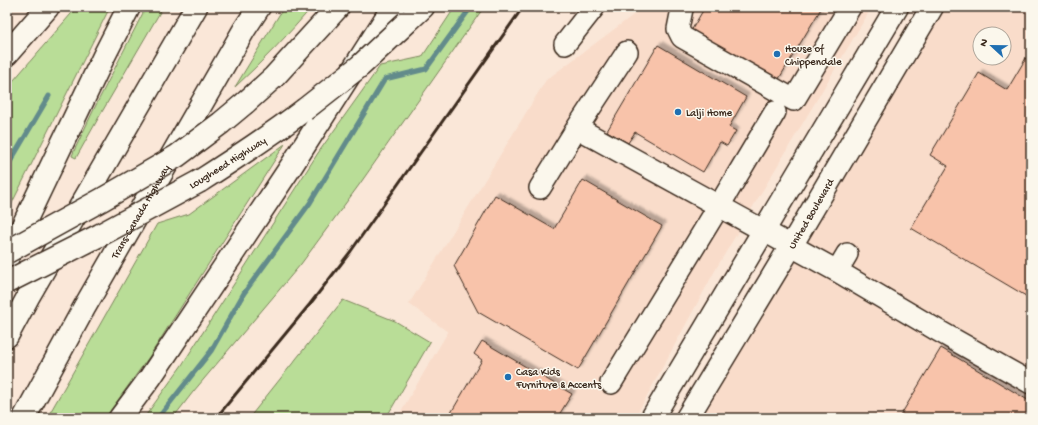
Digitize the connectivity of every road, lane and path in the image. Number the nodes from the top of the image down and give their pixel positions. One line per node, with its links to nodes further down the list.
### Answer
1 (48, 7): 17 (main road)
2 (129, 7): 25 (main road)
3 (196, 7): 27 (main road)
4 (259, 7): 31 (main road, Trans-Canada Highway)
5 (334, 7): 14 (main road)
6 (338, 7): 14 (main road)
7 (423, 7): 13 (main road, Lougheed Highway)
8 (594, 7): 15 (lane)
9 (683, 7): 10 (lane)
10 (850, 7)
11 (896, 7): 22 (main road)
12 (932, 7): 23 (main road, United Boulevard)
13 (400, 15): 26 (main road, Lougheed Highway, bridge); 32 (main road)
14 (314, 34): 24 (main road, bridge)
15 (565, 44)
16 (626, 52): 19 (lane)
17 (7, 54)
18 (774, 112): 21 (lane)
19 (577, 128): 20 (lane); 21 (lane)
20 (540, 188)
21 (719, 206): 22 (lane); 28 (lane)
22 (764, 230): 23 (lane); 33 (main road)
23 (791, 246): 29 (lane); 30 (main road, United Boulevard)
24 (7, 252)
25 (7, 259)
26 (7, 282)
27 (7, 336)
28 (611, 383)
29 (1031, 383)
30 (690, 417)
31 (24, 418)
32 (120, 418)
33 (652, 418)

